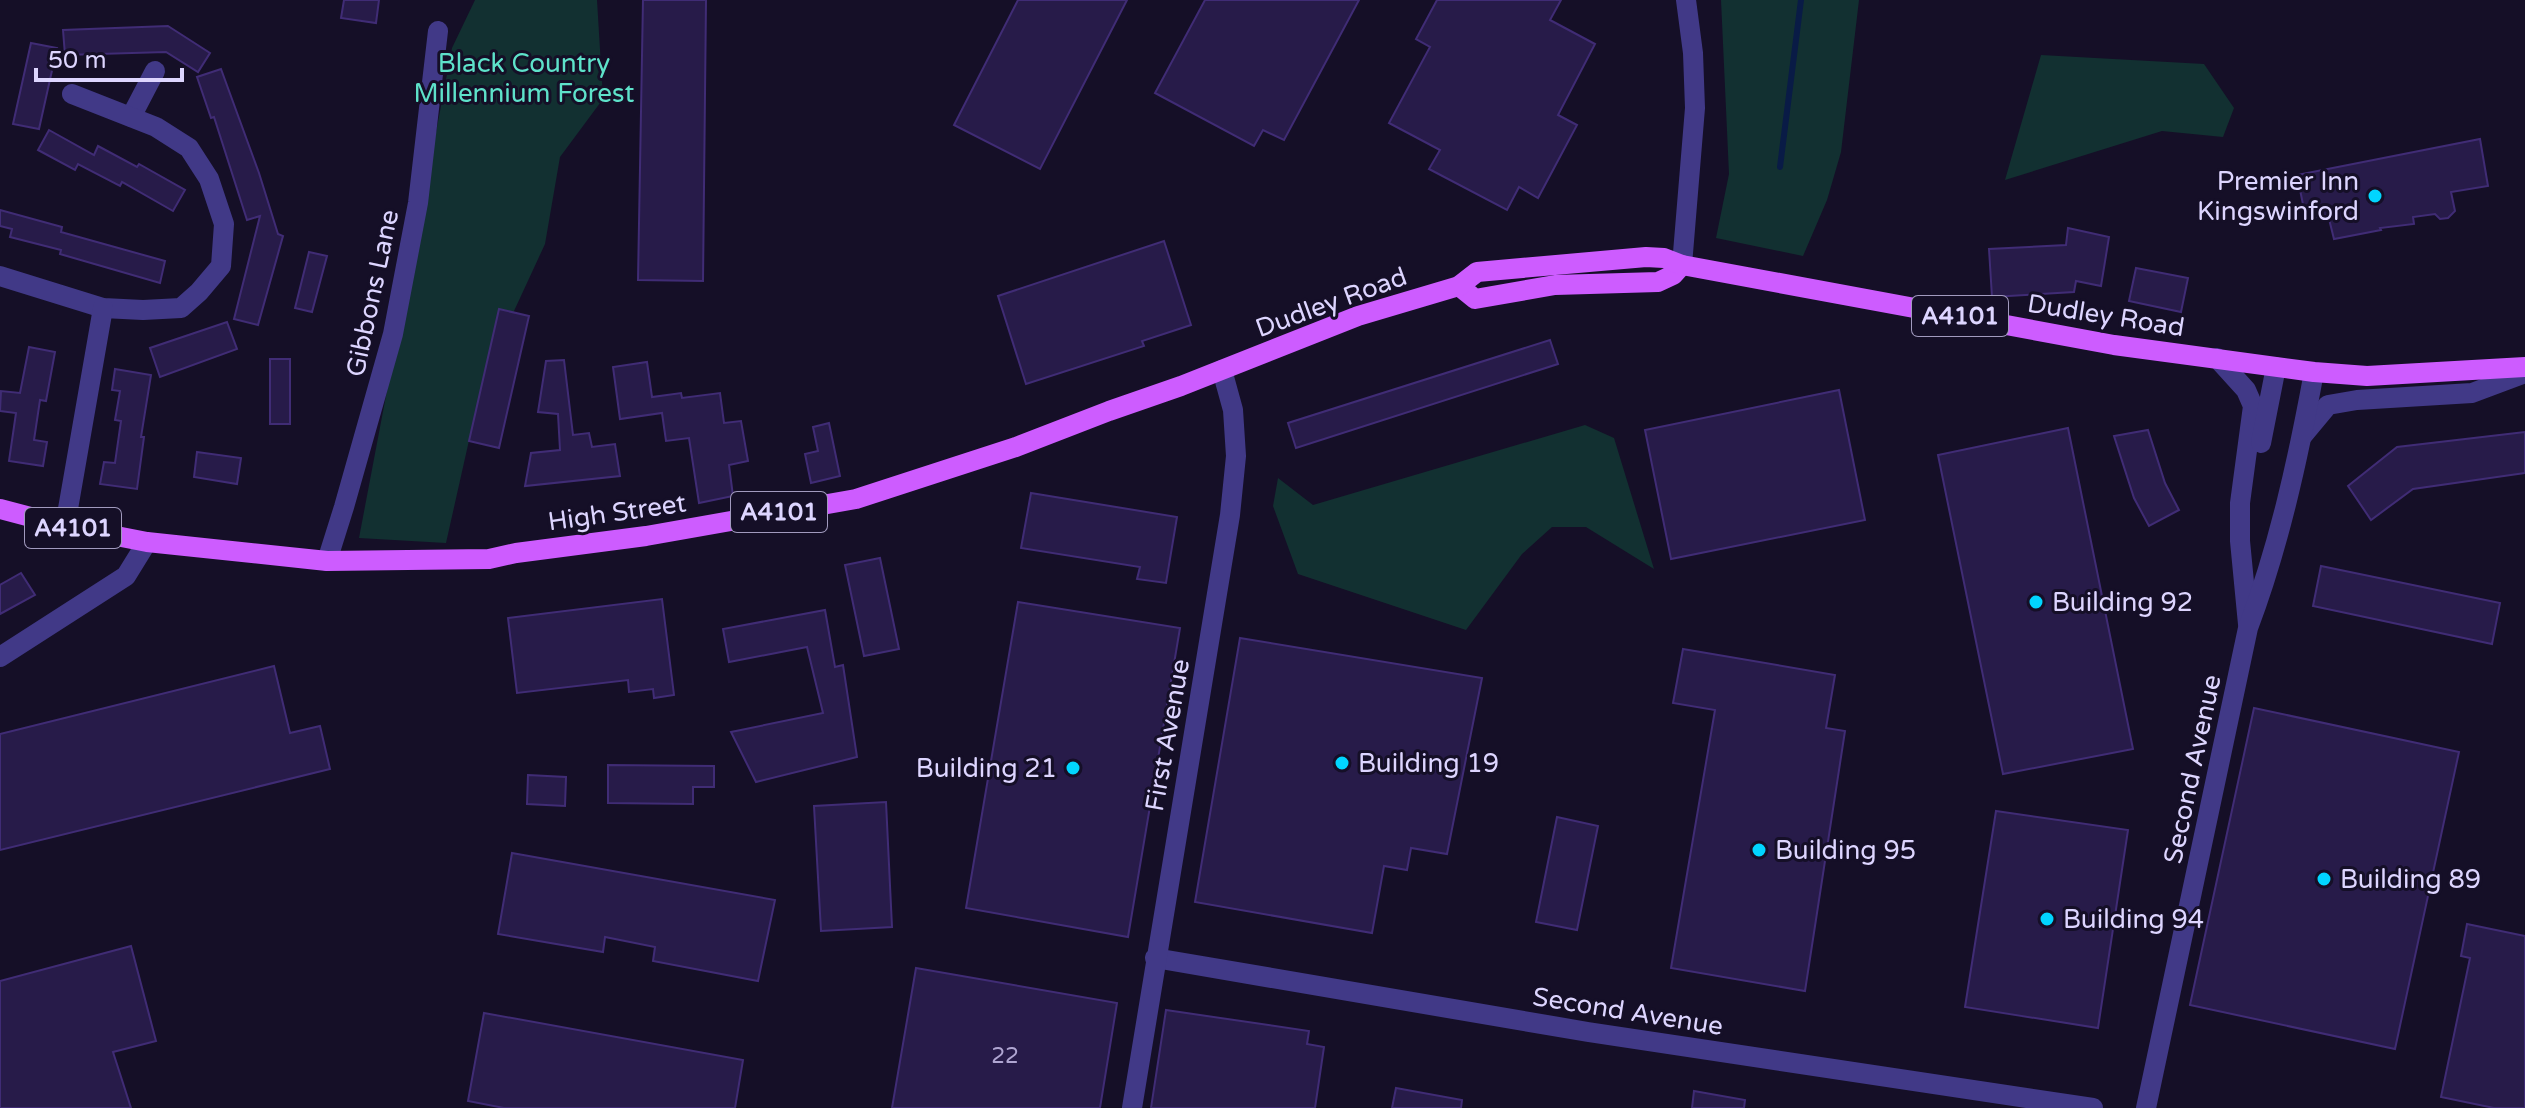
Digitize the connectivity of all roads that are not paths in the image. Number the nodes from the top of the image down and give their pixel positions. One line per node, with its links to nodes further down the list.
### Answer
1 (1686, 0): 6 (street)
2 (438, 31): 20 (street, Gibbons Lane)
3 (155, 71): 5 (street)
4 (72, 94): 5 (street)
5 (131, 117): 8 (street)
6 (1682, 265): 9 (main road, Dudley Road / A4101); 12 (main road, Dudley Road / A4101)
7 (0, 276): 8 (street)
8 (103, 308): 17 (street)
9 (2217, 358): 10 (main road, Dudley Road / A4101); 18 (street, Second Avenue)
10 (2276, 367): 13 (main road, Dudley Road / A4101); 18 (street, Second Avenue)
11 (2525, 367): 13 (main road, Dudley Road / A4101)
12 (1222, 370): 20 (main road, High Street / A4101); 23 (street, First Avenue)
13 (2314, 372): 15 (street, Second Avenue)
14 (2525, 373): 15 (street, Second Avenue)
15 (2302, 436): 21 (street, Second Avenue)
16 (0, 509): 17 (main road, High Street / A4101)
17 (65, 526): 19 (main road, High Street / A4101)
18 (2240, 541): 21 (street, Second Avenue)
19 (147, 542): 20 (main road, High Street / A4101); 22 (street)
20 (327, 561)
21 (2248, 628): 26 (street, Second Avenue)
22 (0, 657)
23 (1155, 958): 24 (street, First Avenue); 25 (street, Second Avenue)
24 (1132, 1108)
25 (2093, 1108)
26 (2146, 1108)

